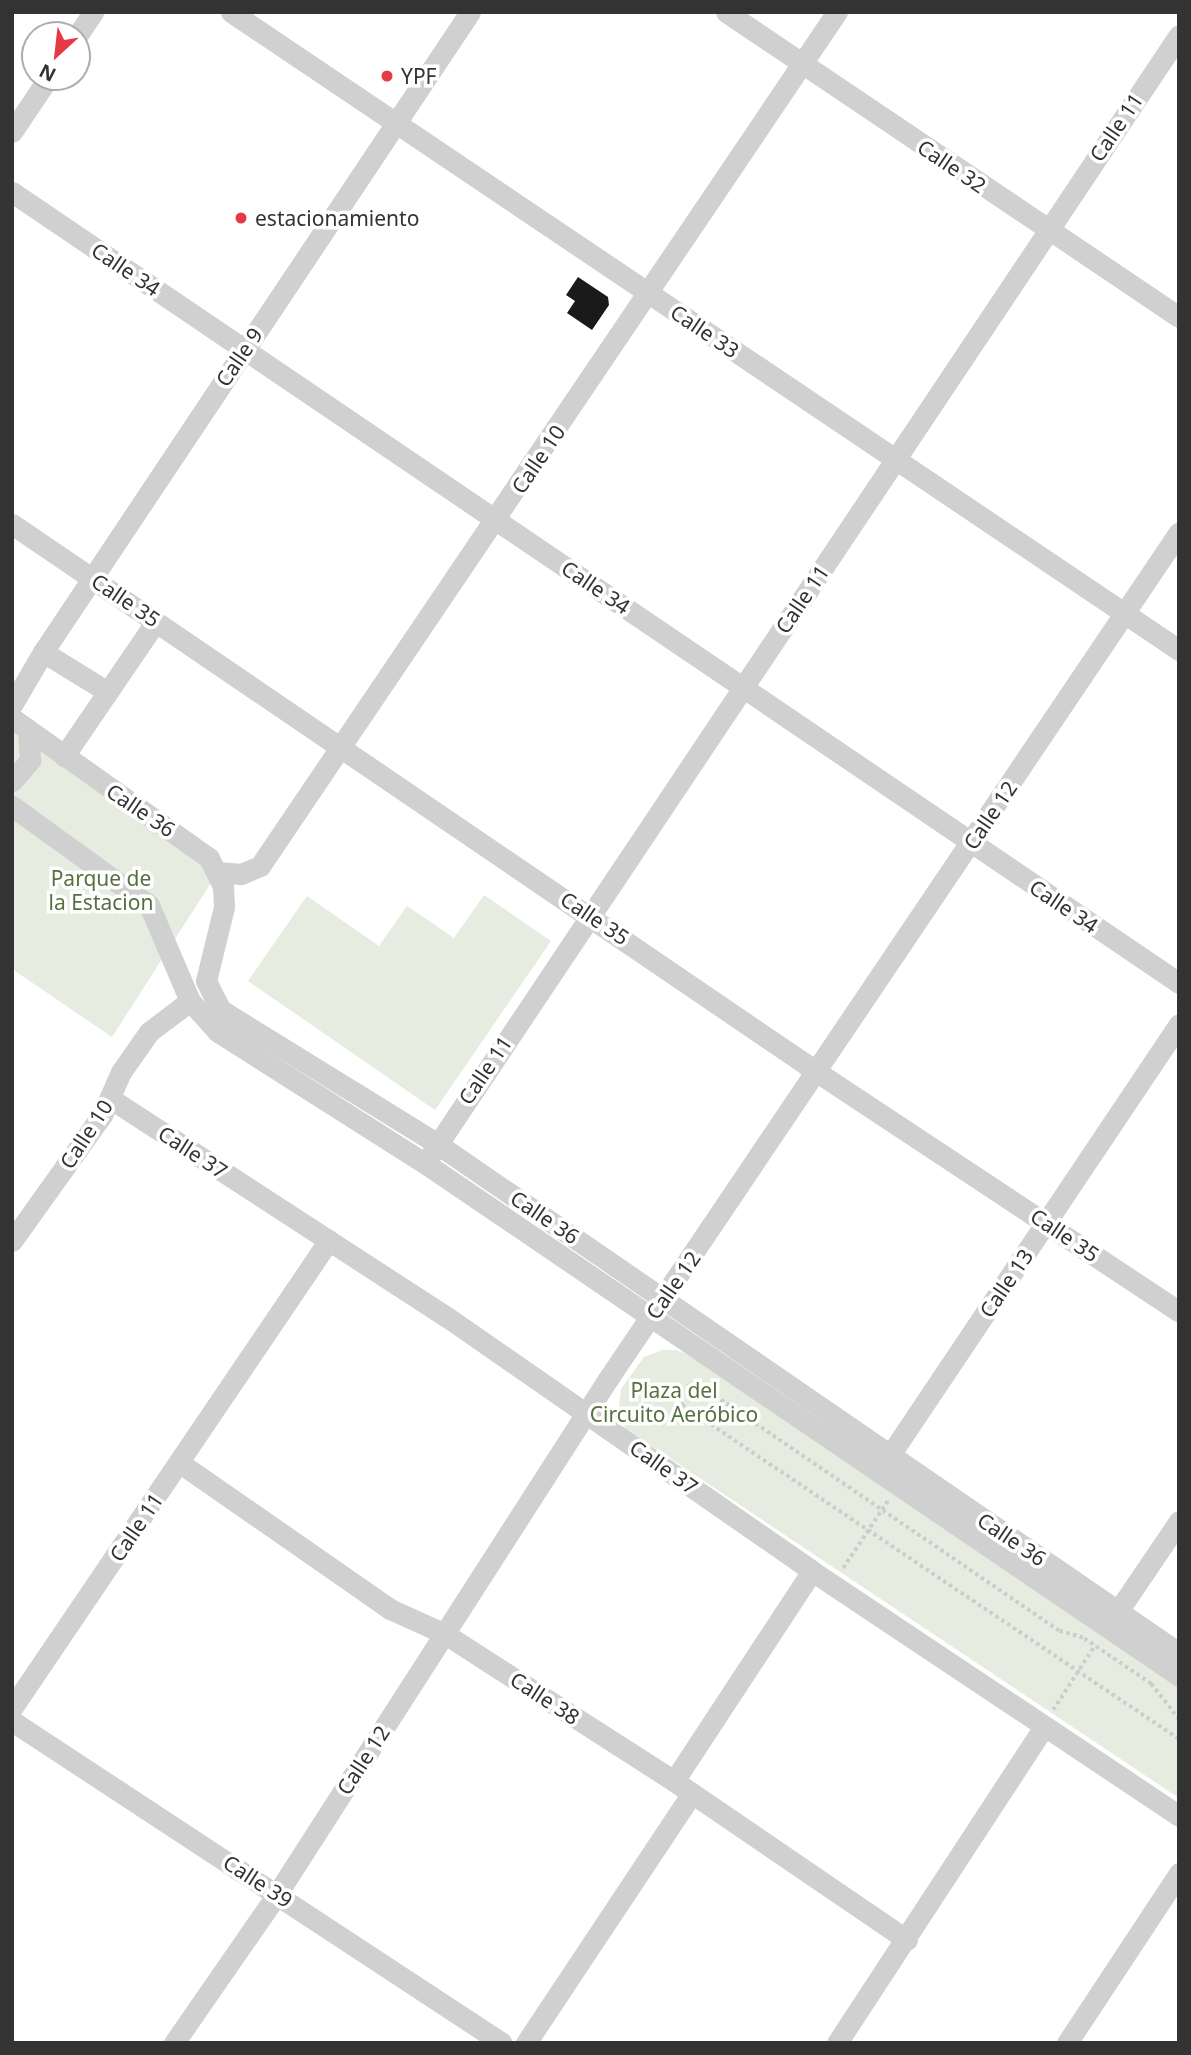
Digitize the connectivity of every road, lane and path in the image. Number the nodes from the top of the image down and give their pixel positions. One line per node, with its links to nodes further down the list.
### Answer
1 (231, 12): 8 (street, Calle 33)
2 (470, 12): 8 (street, Calle 9)
3 (726, 12): 6 (street, Calle 32)
4 (837, 12): 6 (street, Calle 10)
5 (1179, 35): 11 (street, Calle 11)
6 (803, 64): 11 (street, Calle 32); 12 (street, Calle 10)
7 (40, 91): 9 (street)
8 (396, 124): 12 (street, Calle 33); 14 (street, Calle 9)
9 (12, 132)
10 (12, 192): 14 (street, Calle 34)
11 (1046, 230): 13 (street, Calle 32); 15 (street, Calle 11)
12 (648, 293): 15 (street, Calle 33); 16 (street, Calle 10)
13 (1179, 317)
14 (244, 349): 16 (street, Calle 34); 19 (street, Calle 9)
15 (895, 459): 20 (street, Calle 33); 24 (street, Calle 11)
16 (498, 520): 24 (street, Calle 34); 28 (street, Calle 10)
17 (12, 524): 19 (street, Calle 35)
18 (1179, 532): 20 (street, Calle 12)
19 (92, 578): 21 (street, Calle 35); 23 (street, Calle 9)
20 (1124, 613): 22 (street, Calle 33); 32 (street, Calle 12)
21 (156, 621): 25 (street); 28 (street, Calle 35)
22 (1179, 650)
23 (43, 652): 25 (street); 26 (street, Calle 9)
24 (743, 687): 32 (street, Calle 34); 34 (street, Calle 11)
25 (108, 692): 29 (street)
26 (12, 705)
27 (20, 723): 29 (street, Calle 36); 30 (street)
28 (341, 746): 33 (street, Calle 10); 34 (street, Calle 35)
29 (64, 756): 33 (street, Calle 36)
30 (12, 781)
31 (12, 806): 36 (street, Calle 36)
32 (972, 844): 35 (street, Calle 34); 38 (street, Calle 12)
33 (218, 872): 40 (street, Calle 36)
34 (590, 915): 38 (street, Calle 35); 40 (street, Calle 11)
35 (1179, 983)
36 (190, 1001): 39 (street, Calle 10); 41 (street, Calle 36)
37 (1179, 1024): 42 (street, Calle 13)
38 (817, 1072): 42 (street, Calle 35); 45 (street, Calle 12)
39 (111, 1099): 43 (street, Calle 37); 44 (street, Calle 10)
40 (436, 1143): 41 (street, Calle 11); 45 (street, Calle 36)
41 (426, 1164): 47 (street, Calle 36)
42 (1047, 1222): 46 (street, Calle 35); 50 (street, Calle 13)
43 (329, 1240): 48 (street, Calle 37); 49 (street, Calle 11)
44 (12, 1241)
45 (665, 1298): 47 (street, Calle 12); 50 (street, Calle 36)
46 (1179, 1312)
47 (650, 1315): 48 (street, Calle 12); 50 (street, Calle 36)
48 (589, 1415): 55 (street, Calle 37); 58 (street, Calle 12)
49 (180, 1463): 58 (street, Calle 38); 63 (street, Calle 11)
50 (884, 1464): 51 (street, Calle 36); 57 (street, Calle 36)
51 (898, 1485): 52 (path); 57 (street, Calle 36)
52 (882, 1510): 54 (path); 54 (path); 59 (path)
53 (1179, 1521): 57 (street)
54 (868, 1530): 56 (path); 61 (path)
55 (811, 1571): 56 (street, Calle 37); 68 (street)
56 (832, 1585): 66 (street, Calle 37)
57 (1112, 1619): 59 (path); 60 (street, Calle 36); 62 (street, Calle 36)
58 (444, 1634): 68 (street, Calle 38); 71 (street, Calle 12)
59 (1094, 1646): 61 (path); 64 (path)
60 (1179, 1653)
61 (1077, 1671): 66 (path); 67 (path)
62 (1179, 1676)
63 (12, 1708)
64 (1179, 1720)
65 (12, 1721): 71 (street, Calle 39)
66 (1044, 1727): 69 (street, Calle 37); 72 (street)
67 (1179, 1739)
68 (683, 1787): 72 (street, Calle 38); 75 (street)
69 (1179, 1816)
70 (1179, 1873): 77 (street)
71 (277, 1894): 73 (street, Calle 12); 74 (street, Calle 39)
72 (907, 1940): 76 (street)
73 (174, 2043)
74 (502, 2043)
75 (526, 2043)
76 (837, 2043)
77 (1067, 2043)

